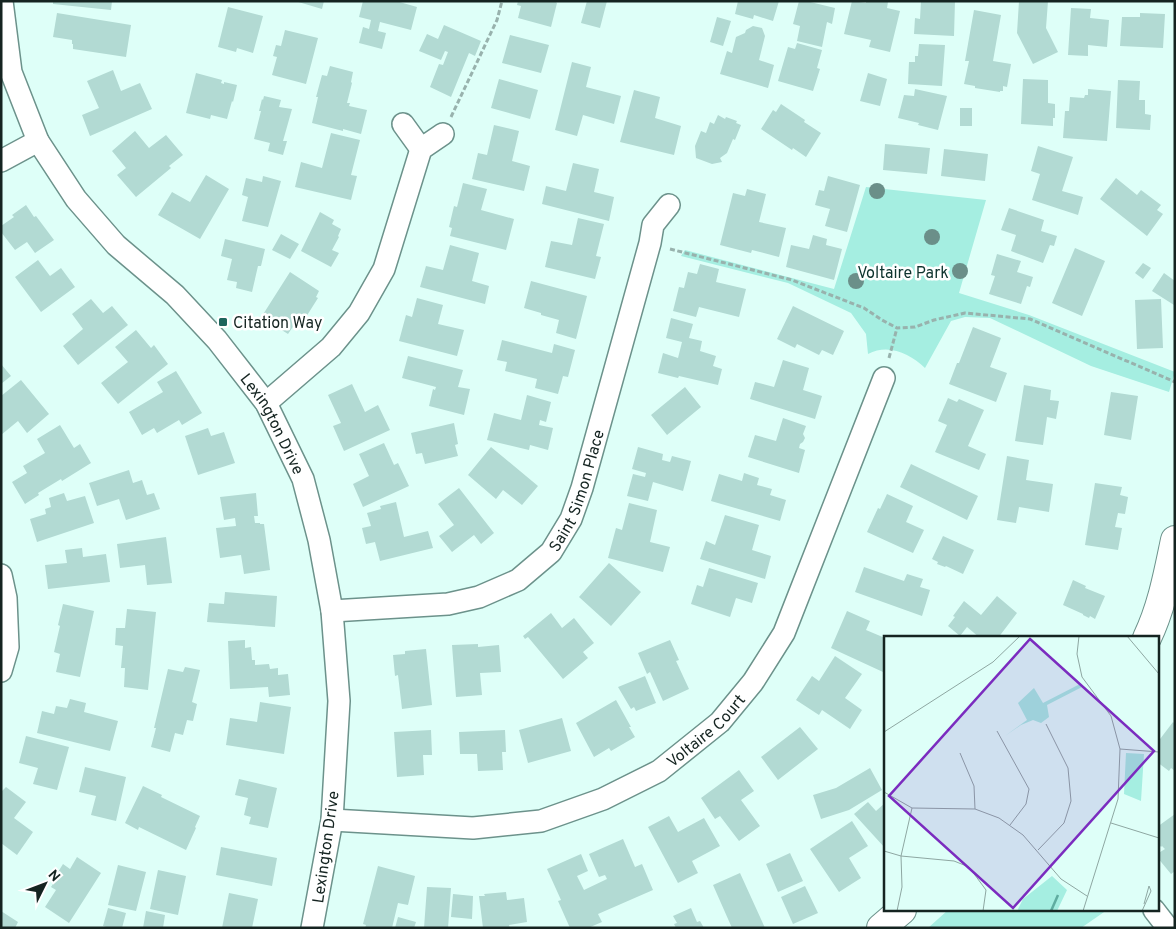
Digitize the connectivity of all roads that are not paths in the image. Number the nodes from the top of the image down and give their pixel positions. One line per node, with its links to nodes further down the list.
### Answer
1 (2, 1): 4 (street, Lexington Drive)
2 (403, 124): 5 (street)
3 (444, 134): 5 (street)
4 (38, 141): 6 (street); 9 (street, Lexington Drive)
5 (421, 149): 9 (street)
6 (1, 161)
7 (669, 205): 12 (street, Saint Simon Place)
8 (884, 378): 15 (street, Voltaire Court)
9 (266, 402): 12 (street, Lexington Drive)
10 (1175, 540): 13 (main road)
11 (1, 575): 14 (street)
12 (332, 611): 15 (street, Lexington Drive)
13 (1148, 636)
14 (1, 670)
15 (332, 820): 18 (street, Lexington Drive)
16 (900, 912): 19 (main road)
17 (1156, 912): 20 (street)
18 (312, 928)
19 (881, 928)
20 (1168, 928)

